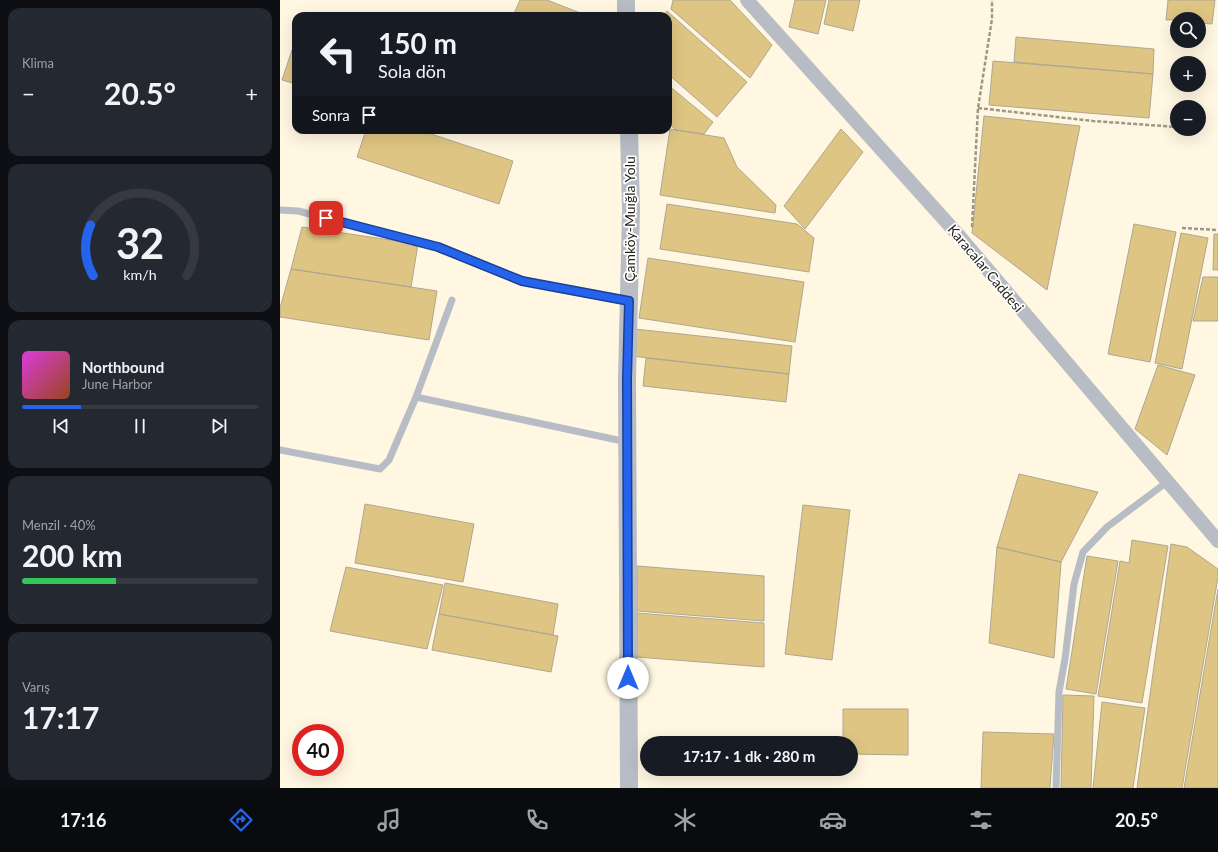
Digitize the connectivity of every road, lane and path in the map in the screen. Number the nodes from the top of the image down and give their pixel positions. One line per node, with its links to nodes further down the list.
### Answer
1 (626, 0): 4 (street)
2 (747, 0): 11 (street, Karacalar Caddesi)
3 (992, 0): 5 (path)
4 (626, 12)
5 (978, 108): 6 (path); 11 (path)
6 (1170, 126)
7 (629, 134): 13 (street, Çamköy-Muığla Yolu)
8 (280, 210): 13 (lane)
9 (1182, 228): 10 (path)
10 (1218, 230)
11 (971, 250): 17 (street, Karacalar Caddesi)
12 (452, 300): 14 (lane)
13 (629, 301): 15 (street, Çamköy-Muığla Yolu)
14 (416, 397): 15 (lane); 16 (lane)
15 (627, 442): 19 (street, Çamköy-Muığla Yolu)
16 (280, 450)
17 (1166, 482): 18 (street, Karacalar Caddesi); 20 (lane)
18 (1218, 541)
19 (629, 788)
20 (1056, 788)

